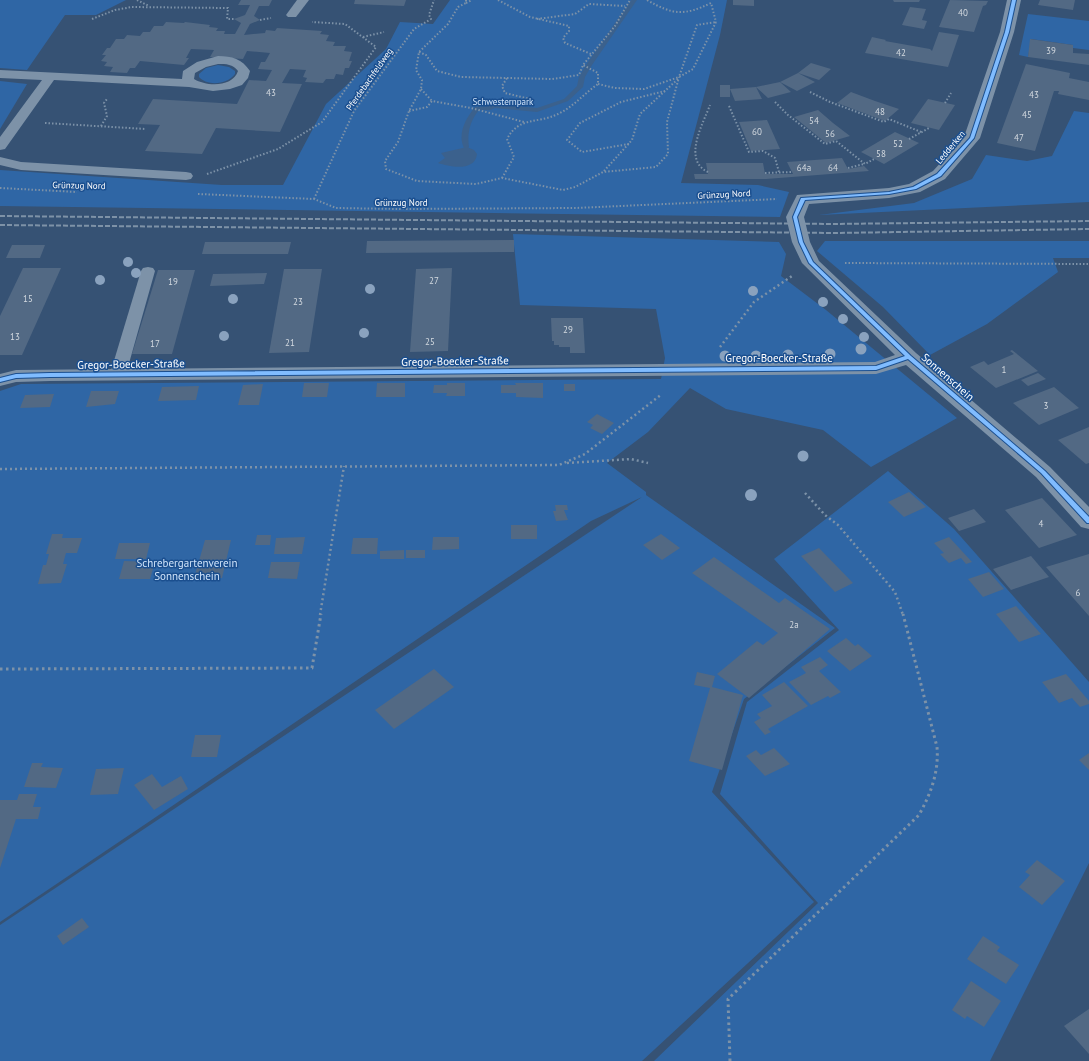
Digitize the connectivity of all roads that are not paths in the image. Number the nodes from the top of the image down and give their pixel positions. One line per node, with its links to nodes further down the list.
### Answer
1 (303, 0): 3 (lane)
2 (1014, 0): 10 (street, Ledderken)
3 (292, 14)
4 (0, 74): 5 (lane)
5 (50, 76): 6 (lane); 7 (lane)
6 (192, 83)
7 (0, 146)
8 (0, 161): 9 (lane)
9 (186, 176)
10 (801, 242): 12 (street, Sonnenschein)
11 (148, 271): 13 (lane)
12 (909, 357): 13 (street, Gregor-Boecker-Straße); 15 (street, Sonnenschein)
13 (118, 374): 14 (street, Gregor-Boecker-Straße)
14 (0, 380)
15 (1089, 521)

